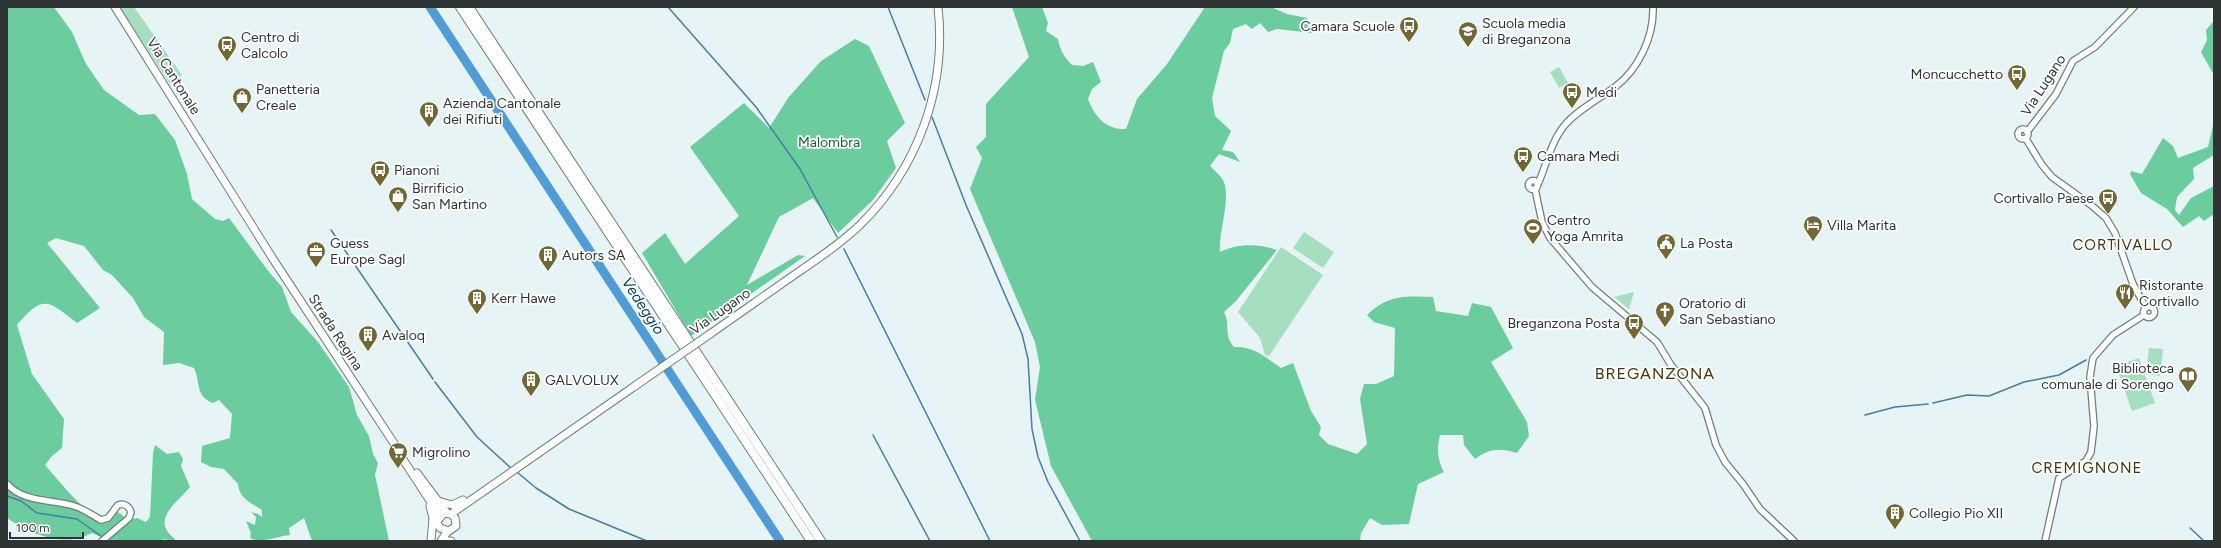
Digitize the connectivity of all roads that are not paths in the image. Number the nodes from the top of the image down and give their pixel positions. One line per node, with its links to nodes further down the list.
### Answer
1 (115, 7): 9 (main road, Via Cantonale)
2 (460, 7): 27 (highway)
3 (469, 7): 28 (highway)
4 (938, 7): 13 (main road, Via Lugano, bridge)
5 (1653, 7): 29 (street)
6 (2134, 7): 7 (street, Via Lugano)
7 (2027, 132): 8 (street); 8 (street)
8 (2026, 138): 10 (street)
9 (210, 159): 12 (main road, Strada Regina)
10 (2146, 308): 11 (street); 11 (street)
11 (2144, 315): 30 (street)
12 (398, 448): 14 (main road, Strada Regina); 17 (main road)
13 (515, 471): 15 (main road, Via Lugano); 18 (main road)
14 (415, 478): 19 (main road, Strada Regina); 22 (main road)
15 (498, 480): 17 (main road); 18 (main road, Via Lugano)
16 (7, 484): 21 (street)
17 (434, 496): 18 (main road)
18 (451, 515): 19 (main road); 20 (main road)
19 (438, 521): 20 (main road); 23 (main road)
20 (447, 532): 24 (main road)
21 (102, 541)
22 (431, 541)
23 (434, 541)
24 (441, 541)
25 (445, 541): 26 (main road)
26 (451, 541)
27 (811, 541)
28 (821, 541)
29 (1794, 541)
30 (2045, 541)

